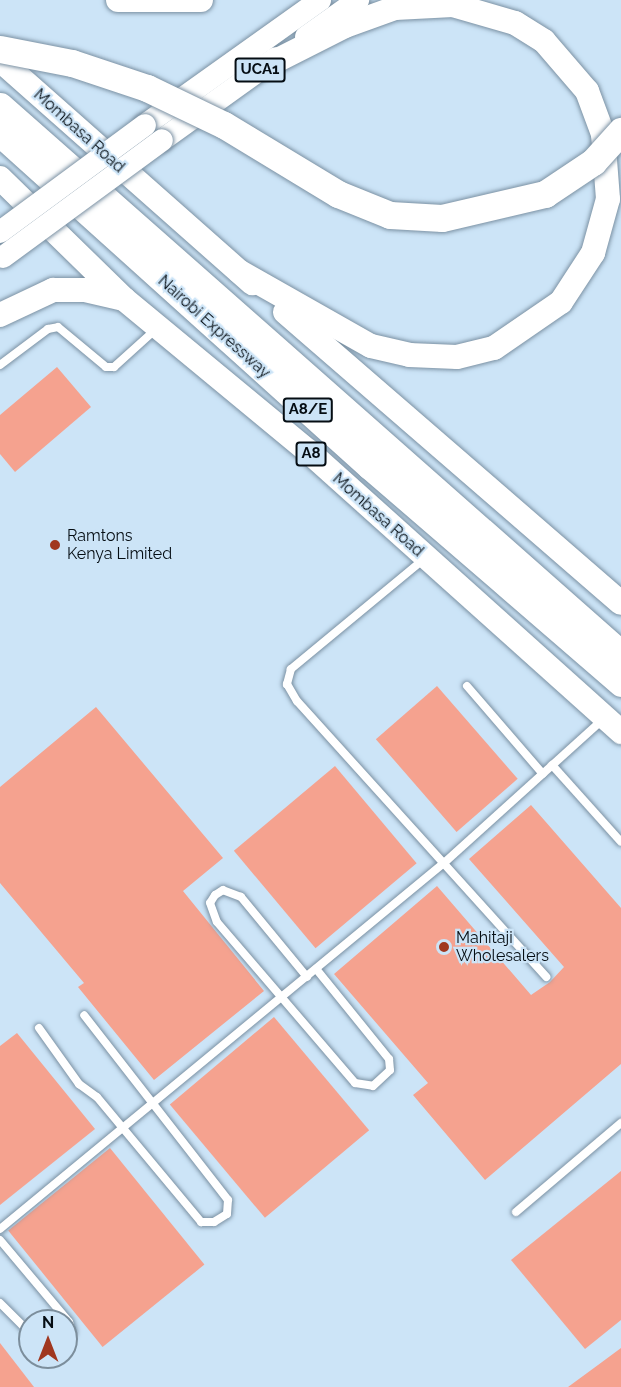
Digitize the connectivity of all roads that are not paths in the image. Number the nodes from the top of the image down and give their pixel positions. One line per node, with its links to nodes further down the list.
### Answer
1 (118, 0): 2 (highway)
2 (201, 0)
3 (320, 0): 12 (main road, UCA1, bridge)
4 (358, 0): 7 (main road, UCA1)
5 (0, 49): 9 (highway, bridge)
6 (0, 60): 14 (highway, Mombasa Road)
7 (262, 68): 13 (main road, UCA1, bridge); 14 (highway)
8 (0, 106): 21 (highway, Nairobi Expressway / A8/E)
9 (621, 131)
10 (0, 133): 22 (highway, Nairobi Expressway / A8/E)
11 (0, 178): 15 (highway, Mombasa Road / A8)
12 (0, 232)
13 (1, 258)
14 (240, 272): 20 (highway, Mombasa Road)
15 (124, 299): 16 (highway); 17 (highway, Mombasa Road / A8)
16 (0, 315)
17 (158, 327): 18 (lane); 19 (highway, Mombasa Road / A8)
18 (0, 365)
19 (425, 558): 24 (highway, Mombasa Road / A8); 28 (lane)
20 (621, 603)
21 (621, 654)
22 (621, 683)
23 (467, 686): 26 (lane)
24 (613, 725): 25 (lane)
25 (552, 765): 26 (lane); 27 (lane)
26 (543, 774): 28 (lane)
27 (621, 842)
28 (445, 862): 29 (lane); 31 (lane)
29 (316, 969): 30 (lane); 32 (lane)
30 (307, 977): 32 (lane); 32 (lane)
31 (546, 977)
32 (283, 997): 35 (lane)
33 (84, 1015): 35 (lane)
34 (39, 1028): 37 (lane)
35 (153, 1104): 37 (lane); 37 (lane)
36 (621, 1122): 38 (lane)
37 (122, 1129): 39 (lane)
38 (516, 1212)
39 (0, 1229)
40 (0, 1240): 42 (lane)
41 (0, 1303): 43 (lane)
42 (58, 1309)
43 (18, 1321)

